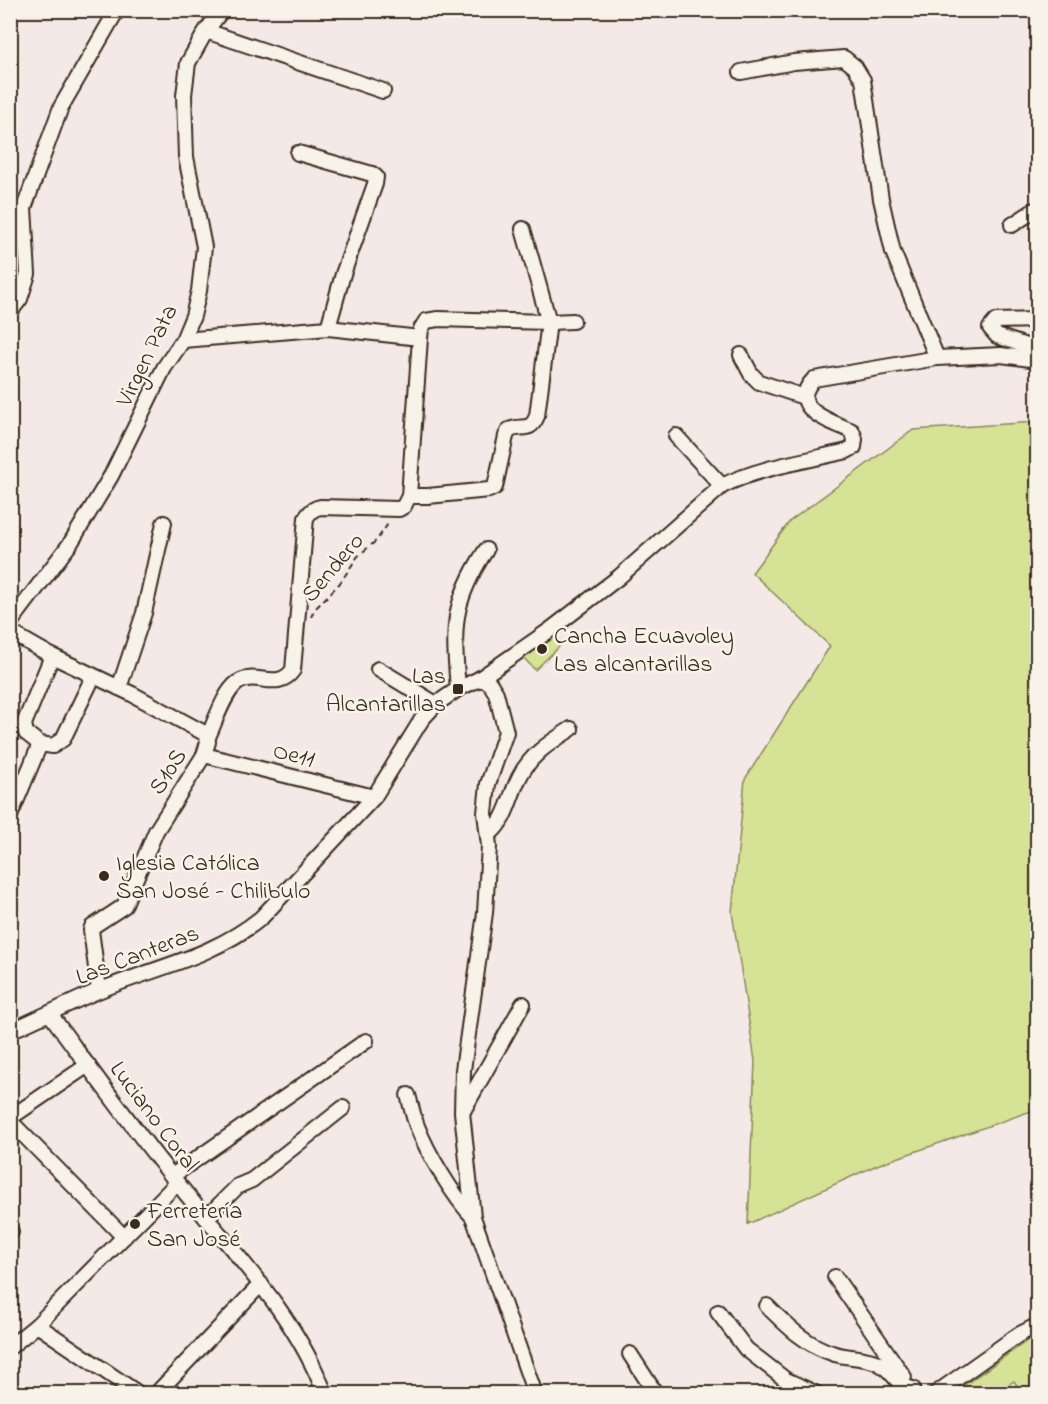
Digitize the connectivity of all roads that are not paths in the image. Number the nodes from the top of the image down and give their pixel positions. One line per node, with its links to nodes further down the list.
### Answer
1 (117, 10): 10 (street)
2 (222, 10): 3 (street, Virgen Pata)
3 (206, 32): 5 (street); 16 (street, Virgen Pata)
4 (741, 72): 19 (street)
5 (383, 91)
6 (298, 153): 14 (street)
7 (1038, 208): 8 (street)
8 (1012, 225)
9 (523, 228): 13 (street)
10 (10, 312)
11 (1038, 320): 17 (street)
12 (573, 321): 13 (street)
13 (549, 322): 15 (street); 24 (street)
14 (328, 328): 15 (street); 16 (street)
15 (420, 338): 24 (street)
16 (183, 340): 27 (street, Virgen Pata)
17 (1038, 350)
18 (741, 355): 21 (street)
19 (937, 358): 20 (street); 21 (street)
20 (1038, 360)
21 (804, 397): 23 (street)
22 (676, 436): 23 (street)
23 (722, 486): 32 (street, Las Canteras)
24 (409, 496): 37 (street)
25 (164, 523): 33 (street)
26 (486, 550): 34 (street)
27 (10, 623)
28 (10, 632): 29 (street, S10S)
29 (52, 656): 31 (street, S10S); 38 (street)
30 (378, 669): 35 (street)
31 (93, 677): 33 (street, S10S); 38 (street)
32 (479, 679): 34 (street, Las Canteras); 42 (street)
33 (119, 688): 37 (street, S10S)
34 (458, 689): 35 (street, Las Canteras)
35 (436, 704): 40 (street, Las Canteras)
36 (571, 729): 42 (street)
37 (208, 737): 39 (street, S10S)
38 (40, 744): 41 (street)
39 (204, 755): 40 (street, Oe11); 43 (street, S10S)
40 (374, 797): 43 (street, Las Canteras)
41 (10, 816)
42 (488, 835): 51 (street)
43 (99, 990): 45 (street, Las Canteras)
44 (523, 1004): 51 (street)
45 (50, 1014): 46 (street, Las Canteras); 48 (street, Luciano Coral)
46 (10, 1031)
47 (366, 1041): 53 (street)
48 (88, 1065): 52 (street); 53 (street, Luciano Coral)
49 (408, 1095): 54 (street)
50 (343, 1108): 55 (street)
51 (462, 1113): 54 (street)
52 (10, 1119): 56 (street)
53 (174, 1179): 55 (street, Luciano Coral); 56 (street)
54 (473, 1217): 69 (street)
55 (206, 1218): 58 (street, Luciano Coral)
56 (124, 1237): 61 (street)
57 (835, 1277): 65 (street)
58 (261, 1284): 67 (street); 68 (street, Luciano Coral)
59 (767, 1306): 65 (street)
60 (718, 1312): 71 (street)
61 (37, 1325): 63 (street); 66 (street)
62 (1038, 1325): 72 (street)
63 (10, 1347)
64 (630, 1354): 70 (street)
65 (914, 1391)
66 (140, 1394)
67 (156, 1394)
68 (325, 1394)
69 (535, 1394)
70 (656, 1394)
71 (816, 1394)
72 (935, 1394)

